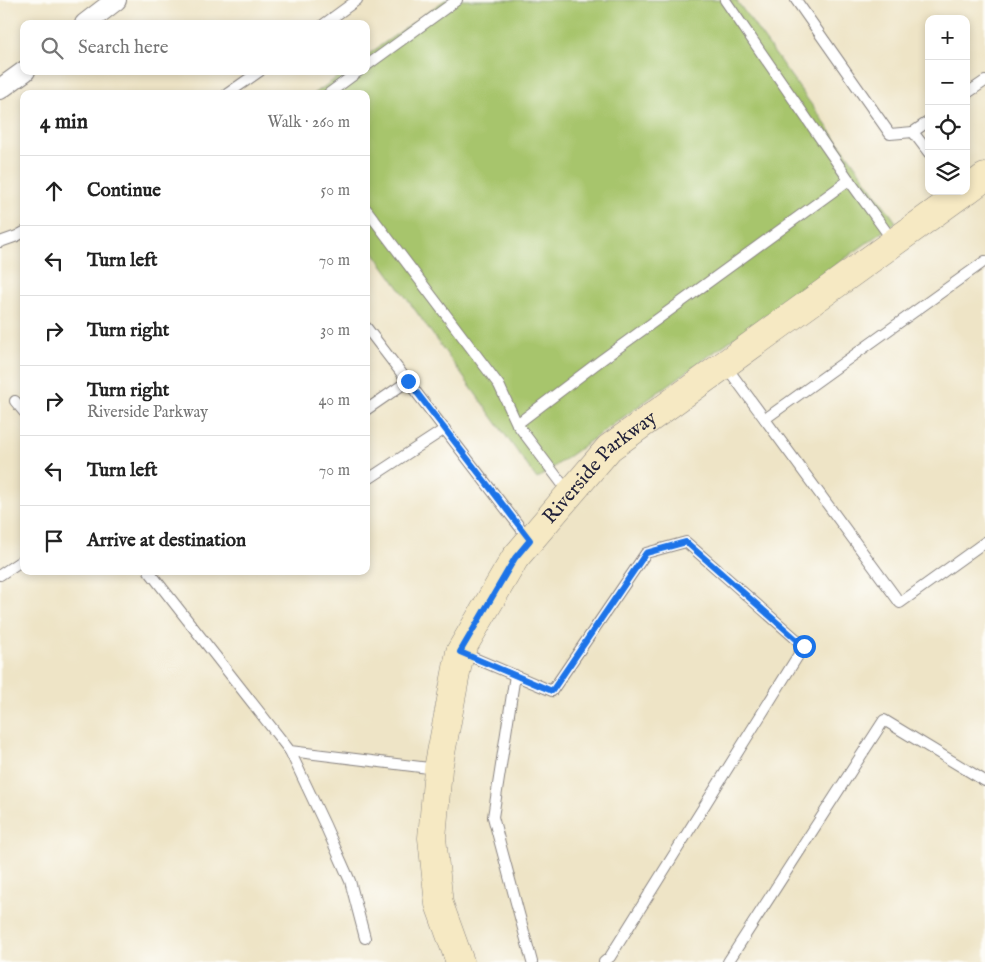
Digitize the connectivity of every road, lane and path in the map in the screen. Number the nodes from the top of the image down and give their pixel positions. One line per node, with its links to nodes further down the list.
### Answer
1 (116, 0): 6 (street)
2 (357, 0): 7 (lane)
3 (457, 0): 8 (lane)
4 (725, 0): 21 (lane)
5 (796, 0): 18 (lane)
6 (90, 20)
7 (330, 20)
8 (370, 63)
9 (20, 75): 13 (street)
10 (254, 75): 14 (lane)
11 (354, 75): 15 (lane)
12 (985, 81): 16 (lane)
13 (0, 89)
14 (233, 90)
15 (333, 90)
16 (970, 91)
17 (925, 124): 18 (lane)
18 (913, 132): 19 (lane)
19 (926, 150)
20 (985, 177): 22 (street, Riverside Parkway)
21 (849, 180): 27 (lane); 36 (lane)
22 (970, 187)
23 (958, 195): 27 (street, Riverside Parkway)
24 (370, 214): 36 (lane)
25 (20, 234): 26 (lane)
26 (0, 242)
27 (895, 243): 30 (street, Riverside Parkway)
28 (985, 261): 35 (lane)
29 (370, 339): 31 (lane)
30 (725, 365): 35 (lane); 39 (street, Riverside Parkway)
31 (408, 381): 34 (lane); 37 (lane)
32 (15, 401): 33 (lane)
33 (20, 407)
34 (370, 407)
35 (765, 419): 41 (lane)
36 (517, 424): 39 (lane)
37 (445, 429): 38 (lane); 40 (lane)
38 (370, 478)
39 (570, 494): 40 (street, Riverside Parkway)
40 (530, 540): 45 (street, Riverside Parkway)
41 (985, 542)
42 (20, 562): 43 (lane)
43 (0, 575)
44 (152, 575): 47 (lane)
45 (460, 652): 46 (lane); 48 (street, Riverside Parkway)
46 (515, 675): 52 (lane); 53 (lane)
47 (290, 751): 48 (lane); 50 (lane)
48 (438, 769): 51 (street, Riverside Parkway)
49 (985, 782): 54 (lane)
50 (365, 938)
51 (460, 962)
52 (532, 962)
53 (604, 962)
54 (728, 962)

